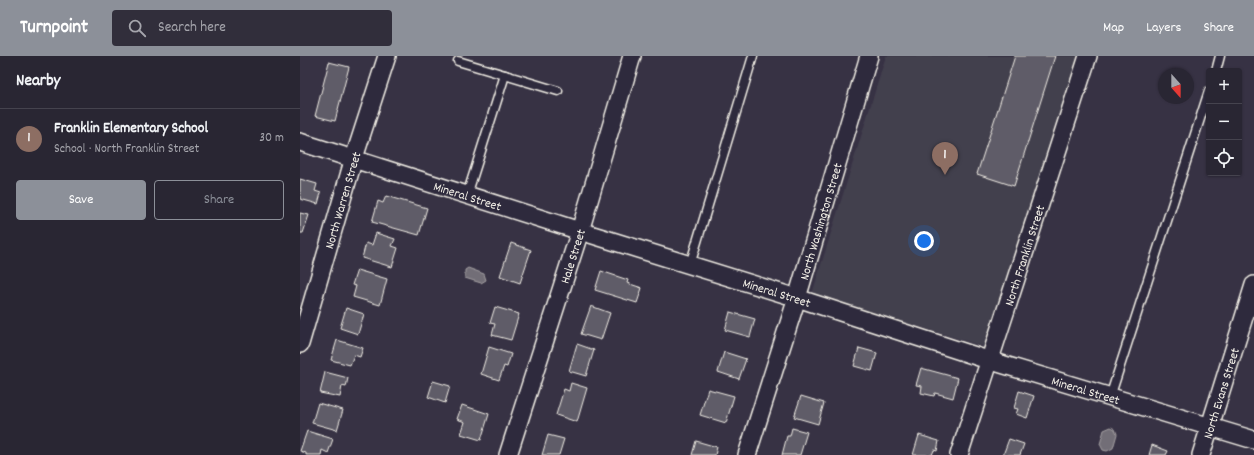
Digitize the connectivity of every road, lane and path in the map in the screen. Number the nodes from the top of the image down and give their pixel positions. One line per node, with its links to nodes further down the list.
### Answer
1 (387, 56): 13 (street, North Warren Street)
2 (632, 56): 15 (street, Hale Street)
3 (753, 56): 16 (lane)
4 (869, 56): 18 (street, North Washington Street)
5 (1088, 56): 20 (street, North Franklin Street)
6 (1220, 56): 8 (lane)
7 (458, 61): 9 (lane)
8 (1217, 68)
9 (505, 75): 10 (lane); 14 (lane)
10 (558, 91)
11 (1206, 100): 21 (lane)
12 (300, 142): 13 (street, Mineral Street)
13 (354, 158): 14 (street, Mineral Street); 19 (street, North Warren Street)
14 (467, 195): 15 (street, Mineral Street)
15 (580, 231): 16 (street, Mineral Street); 24 (street, Hale Street)
16 (690, 265): 18 (street, Mineral Street)
17 (1254, 285): 22 (street, North Evans Street)
18 (797, 298): 20 (street, Mineral Street); 25 (street, North Washington Street)
19 (300, 344)
20 (988, 360): 21 (street, Mineral Street); 26 (street, North Franklin Street)
21 (1110, 397): 22 (street, Mineral Street)
22 (1210, 427): 23 (street, Mineral Street); 27 (street, North Evans Street)
23 (1254, 440)
24 (508, 455)
25 (747, 455)
26 (959, 455)
27 (1201, 455)

